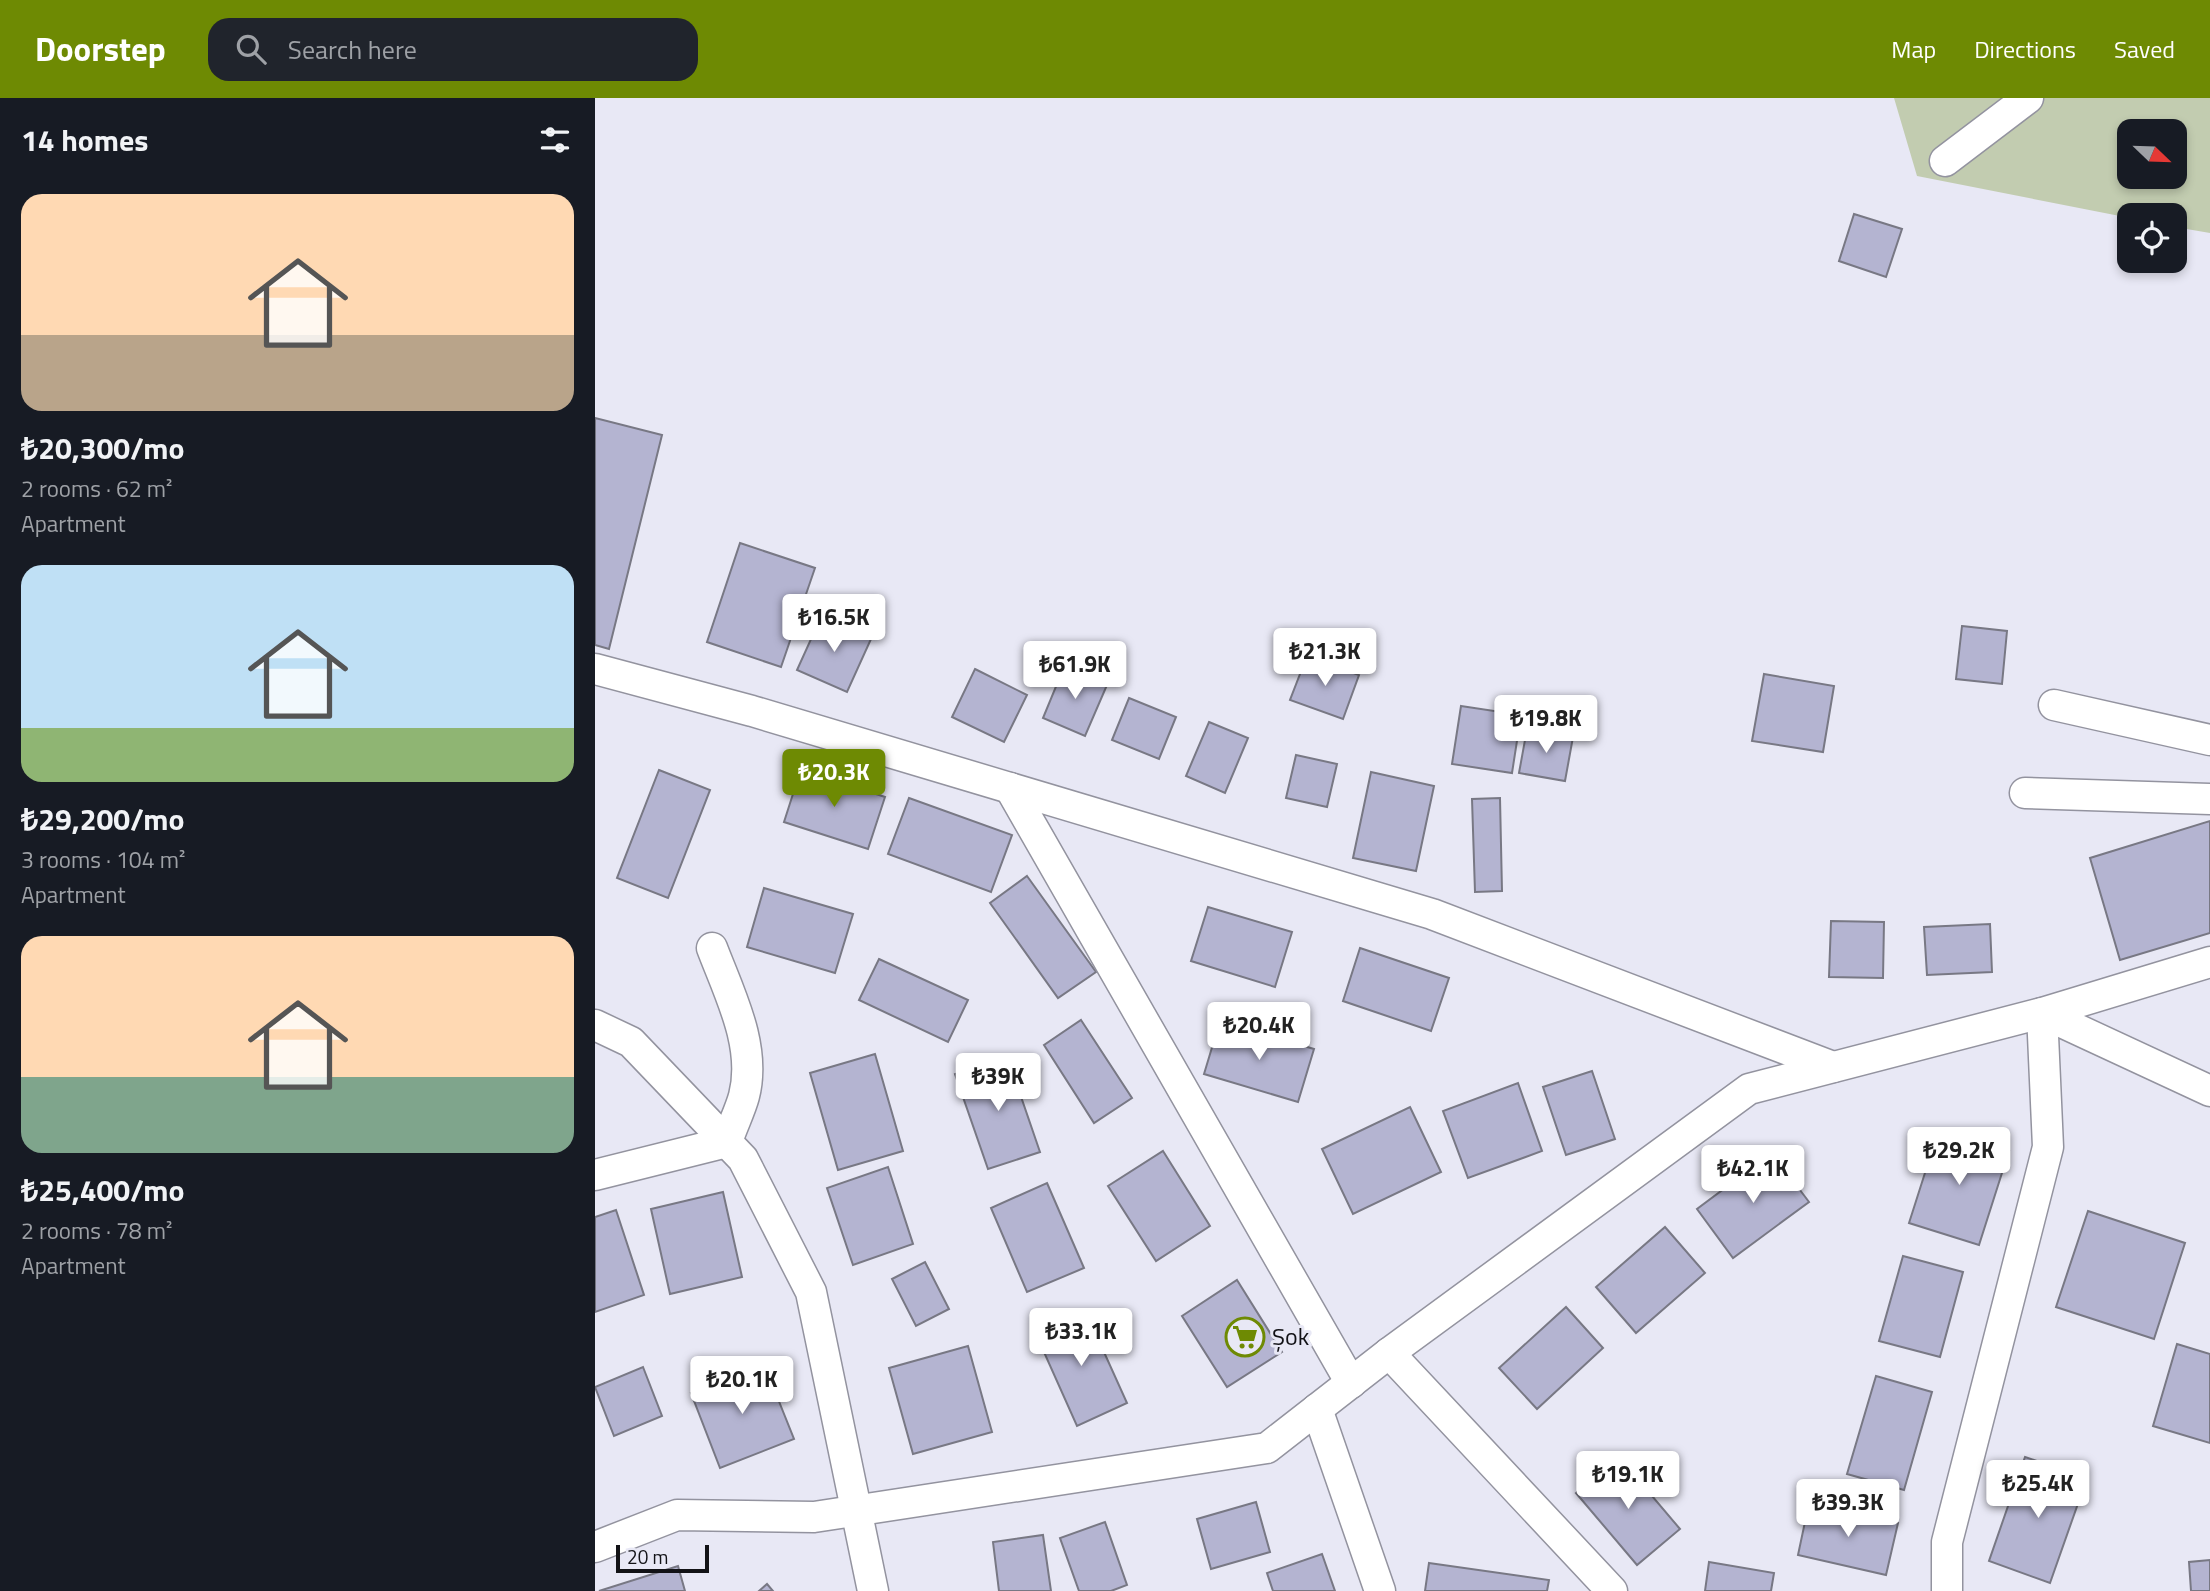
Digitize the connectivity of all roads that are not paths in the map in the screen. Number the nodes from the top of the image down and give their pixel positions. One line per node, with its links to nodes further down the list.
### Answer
1 (2028, 98): 2 (street)
2 (1945, 160)
3 (595, 669): 6 (street)
4 (2054, 705): 5 (street)
5 (2210, 740)
6 (1010, 788): 13 (street); 18 (street)
7 (2025, 793): 8 (street)
8 (2210, 799)
9 (712, 948): 15 (street)
10 (2210, 962): 11 (street)
11 (2042, 1013): 13 (street); 14 (street); 25 (street)
12 (595, 1025): 15 (street)
13 (1833, 1067): 17 (street)
14 (2210, 1091)
15 (727, 1142): 16 (street); 20 (street)
16 (595, 1175)
17 (1389, 1353): 18 (street); 24 (street)
18 (1351, 1383): 19 (street)
19 (1317, 1409): 20 (street); 23 (street)
20 (857, 1511): 21 (street); 22 (street)
21 (595, 1547)
22 (873, 1591)
23 (1380, 1591)
24 (1612, 1591)
25 (1947, 1591)

